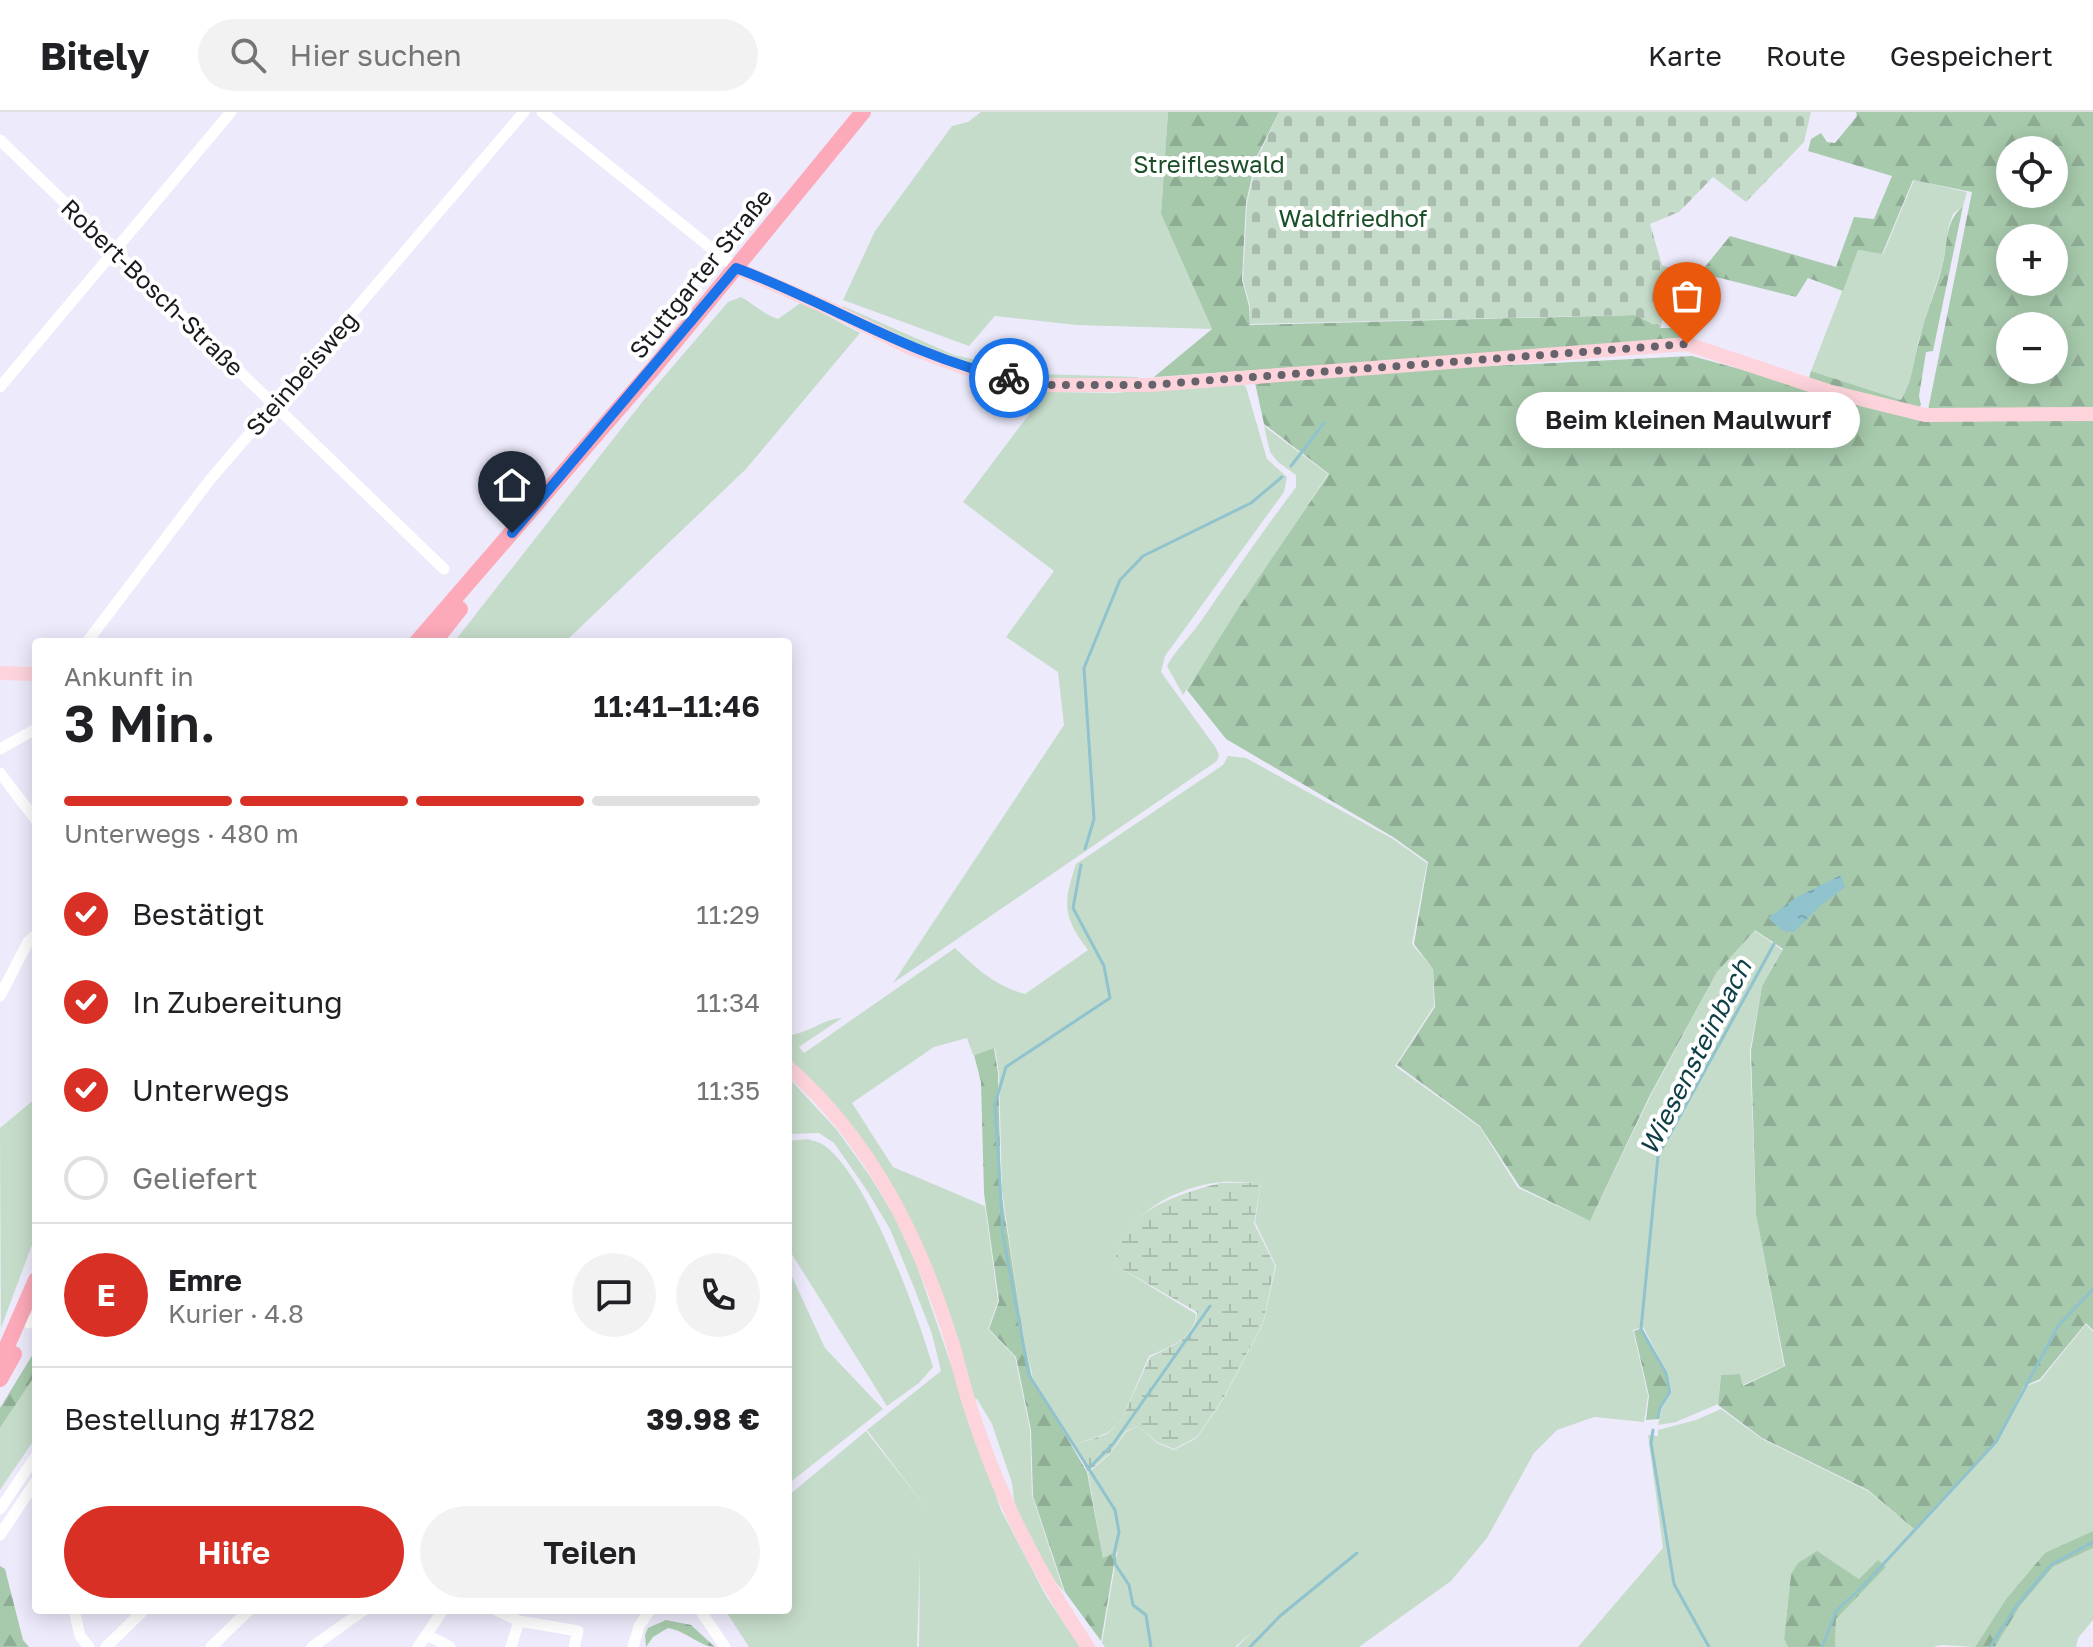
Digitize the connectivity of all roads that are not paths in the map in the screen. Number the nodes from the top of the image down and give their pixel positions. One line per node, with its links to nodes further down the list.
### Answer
1 (231, 112): 6 (street)
2 (524, 112): 9 (street, Steinbeisweg)
3 (542, 112): 7 (street)
4 (863, 112): 7 (main road, Stuttgarter Straße)
5 (0, 140): 6 (street, Robert-Bosch-Straße)
6 (114, 249): 8 (street); 9 (street, Robert-Bosch-Straße)
7 (736, 268): 10 (street); 11 (main road, Stuttgarter Straße)
8 (0, 387)
9 (274, 404): 12 (street, Robert-Bosch-Straße); 13 (street, Steinbeisweg)
10 (2093, 414)
11 (572, 464): 14 (main road, Stuttgarter Straße); 15 (main road, Stuttgarter Straße)
12 (444, 569)
13 (90, 638)
14 (420, 638)
15 (437, 638)
16 (0, 673): 17 (street)
17 (32, 676)
18 (32, 731): 19 (street)
19 (0, 749)
20 (0, 773): 21 (street)
21 (32, 815)
22 (32, 941): 23 (street)
23 (0, 996)
24 (792, 1071): 53 (street)
25 (32, 1290): 27 (main road)
26 (32, 1320): 28 (main road)
27 (0, 1362)
28 (0, 1379)
29 (32, 1462): 31 (street)
30 (32, 1487): 32 (street)
31 (0, 1509)
32 (0, 1535)
33 (75, 1614): 43 (street)
34 (140, 1614): 44 (street)
35 (245, 1614): 45 (street)
36 (358, 1614): 46 (street)
37 (440, 1614): 42 (street)
38 (504, 1614): 41 (street)
39 (647, 1614): 51 (street)
40 (703, 1614): 52 (street)
41 (519, 1621): 49 (street); 50 (street)
42 (427, 1635): 47 (street); 48 (street)
43 (89, 1647)
44 (106, 1647)
45 (211, 1647)
46 (312, 1647)
47 (418, 1647)
48 (450, 1647)
49 (511, 1647)
50 (574, 1647)
51 (633, 1647)
52 (725, 1647)
53 (1088, 1647)

